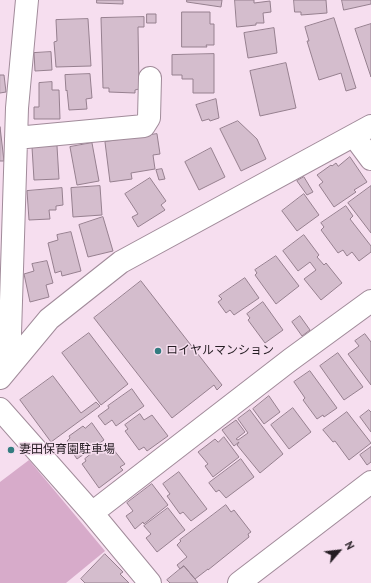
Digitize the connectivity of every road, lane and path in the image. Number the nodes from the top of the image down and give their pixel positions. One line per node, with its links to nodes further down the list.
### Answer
1 (27, 0): 3 (street)
2 (150, 78): 5 (street)
3 (8, 109): 5 (street)
4 (362, 131): 6 (street); 8 (street)
5 (16, 138): 8 (street)
6 (371, 159)
7 (371, 301): 11 (street)
8 (5, 372)
9 (0, 409): 11 (street)
10 (371, 482): 13 (street)
11 (92, 513): 12 (street)
12 (150, 583)
13 (239, 583)

